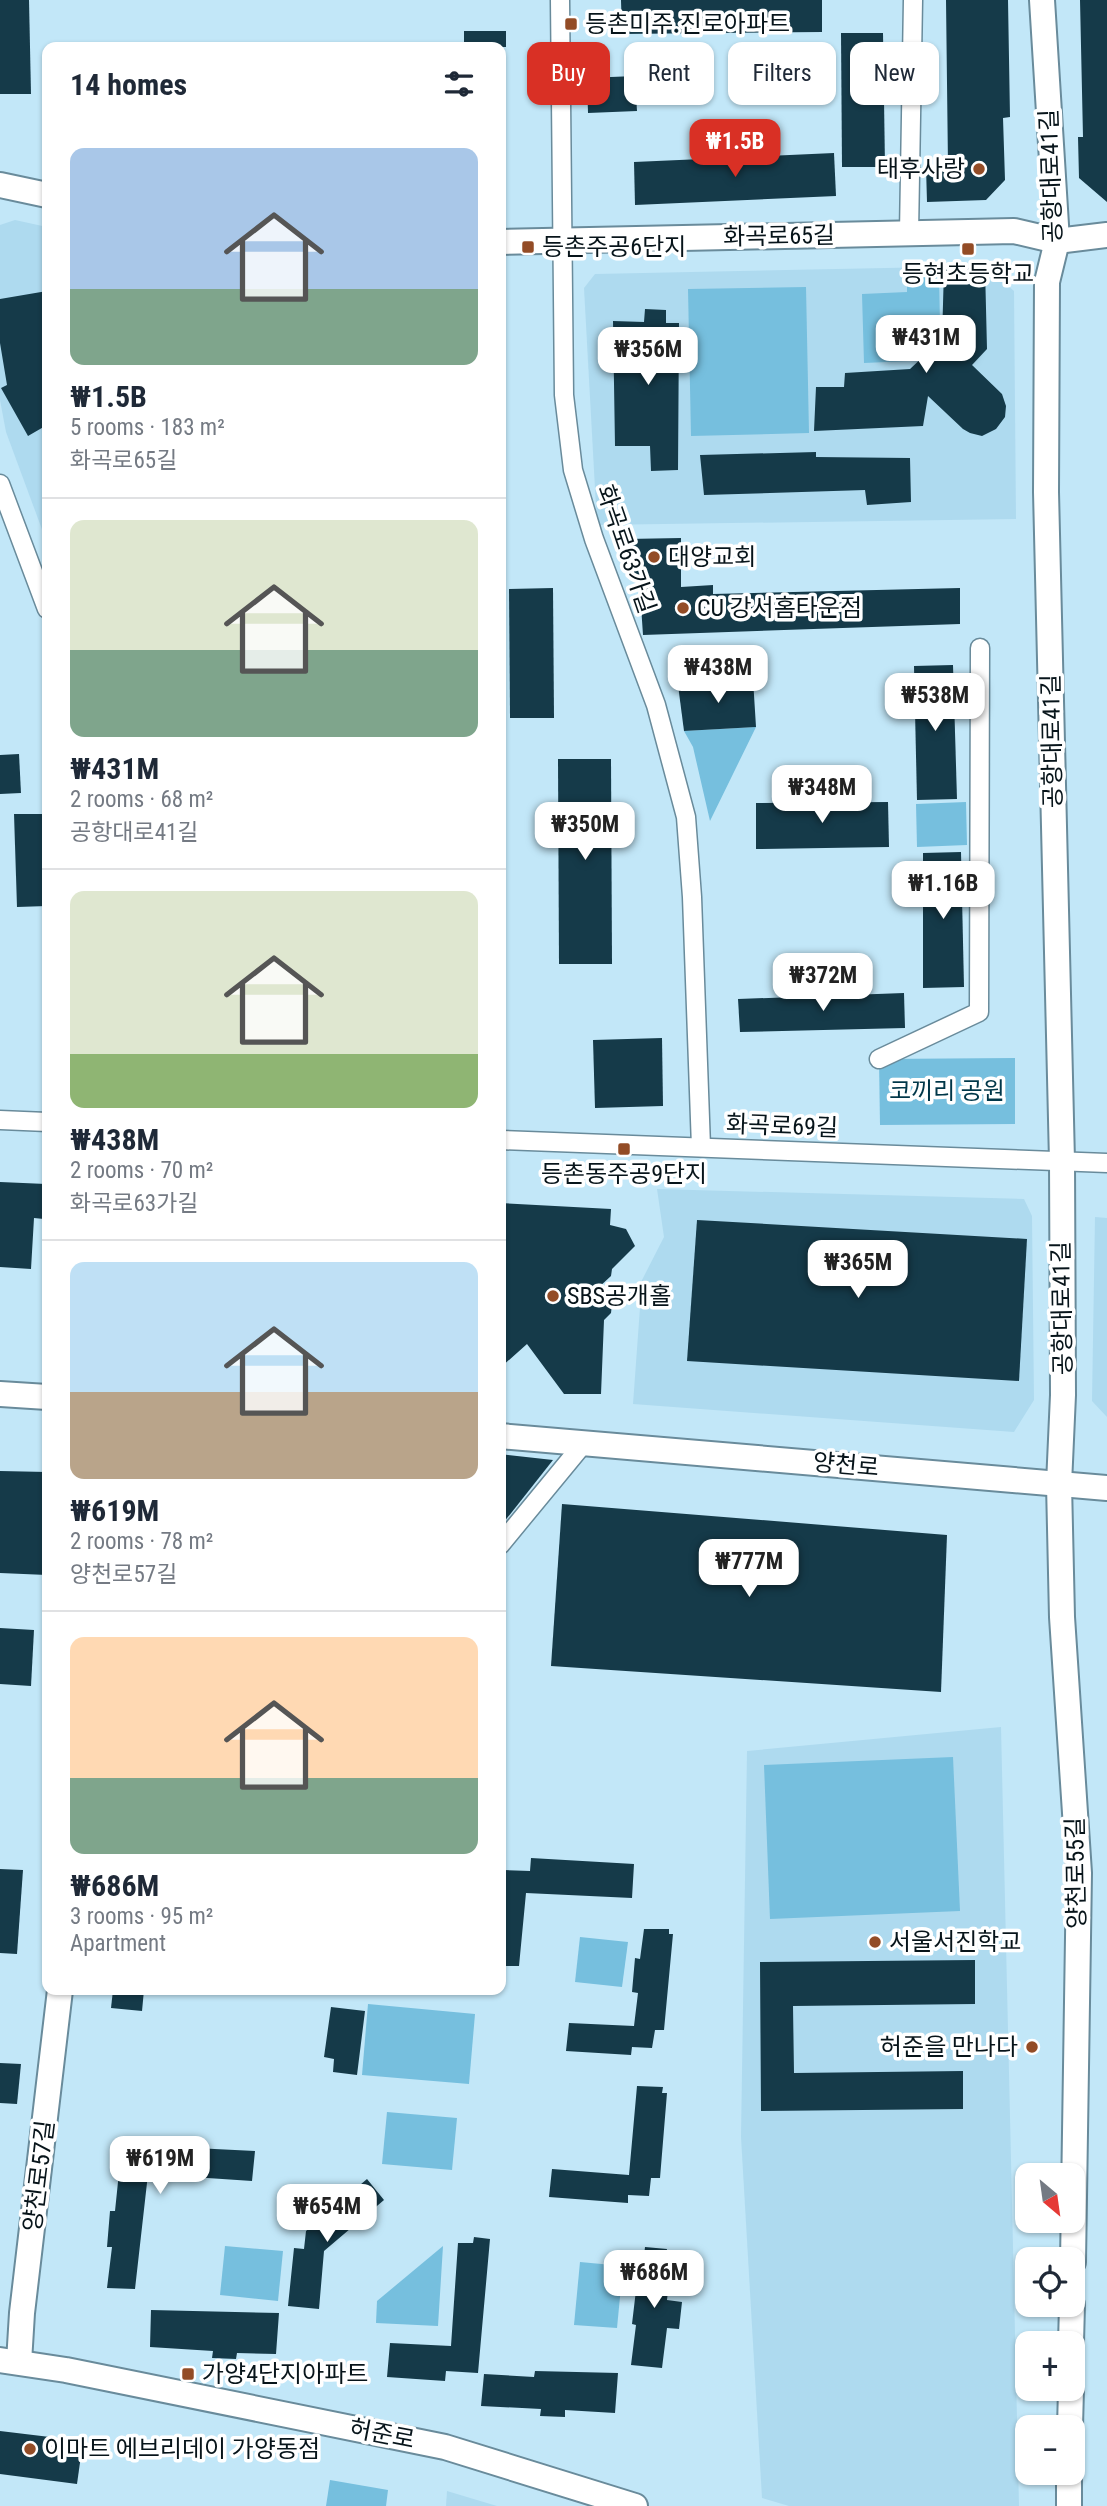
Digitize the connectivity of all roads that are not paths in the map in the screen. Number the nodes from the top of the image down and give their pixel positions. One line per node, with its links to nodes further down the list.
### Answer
1 (560, 0): 8 (street, 화곡로63가길)
2 (913, 0): 6 (street)
3 (1042, 0): 9 (street, 공항대로41길)
4 (0, 185): 5 (street)
5 (42, 194)
6 (909, 233): 8 (street, 화곡로65길); 9 (street, 화곡로65길)
7 (1107, 235): 9 (street, 화곡로65길)
8 (564, 240): 10 (street, 화곡로65길); 18 (street, 화곡로63가길)
9 (1057, 241): 19 (street, 공항대로41길)
10 (506, 242)
11 (0, 484): 12 (street)
12 (42, 596)
13 (980, 648): 14 (street)
14 (880, 1059)
15 (0, 1120): 16 (street)
16 (42, 1122)
17 (506, 1140): 18 (street, 화곡로69길)
18 (701, 1147): 19 (street, 화곡로69길)
19 (1062, 1161): 20 (street, 화곡로69길); 25 (street, 공항대로41길)
20 (1107, 1163)
21 (0, 1394): 22 (street)
22 (42, 1397)
23 (506, 1436): 24 (street, 양천로)
24 (584, 1443): 25 (street, 양천로); 27 (street)
25 (1059, 1484): 26 (street, 양천로); 29 (street, 양천로55길)
26 (1107, 1488)
27 (506, 1538)
28 (59, 1995): 30 (street, 양천로57길)
29 (1073, 2247)
30 (10, 2361): 32 (street, 허준로)
31 (1069, 2485): 33 (street)
32 (635, 2506)
33 (1069, 2506)

